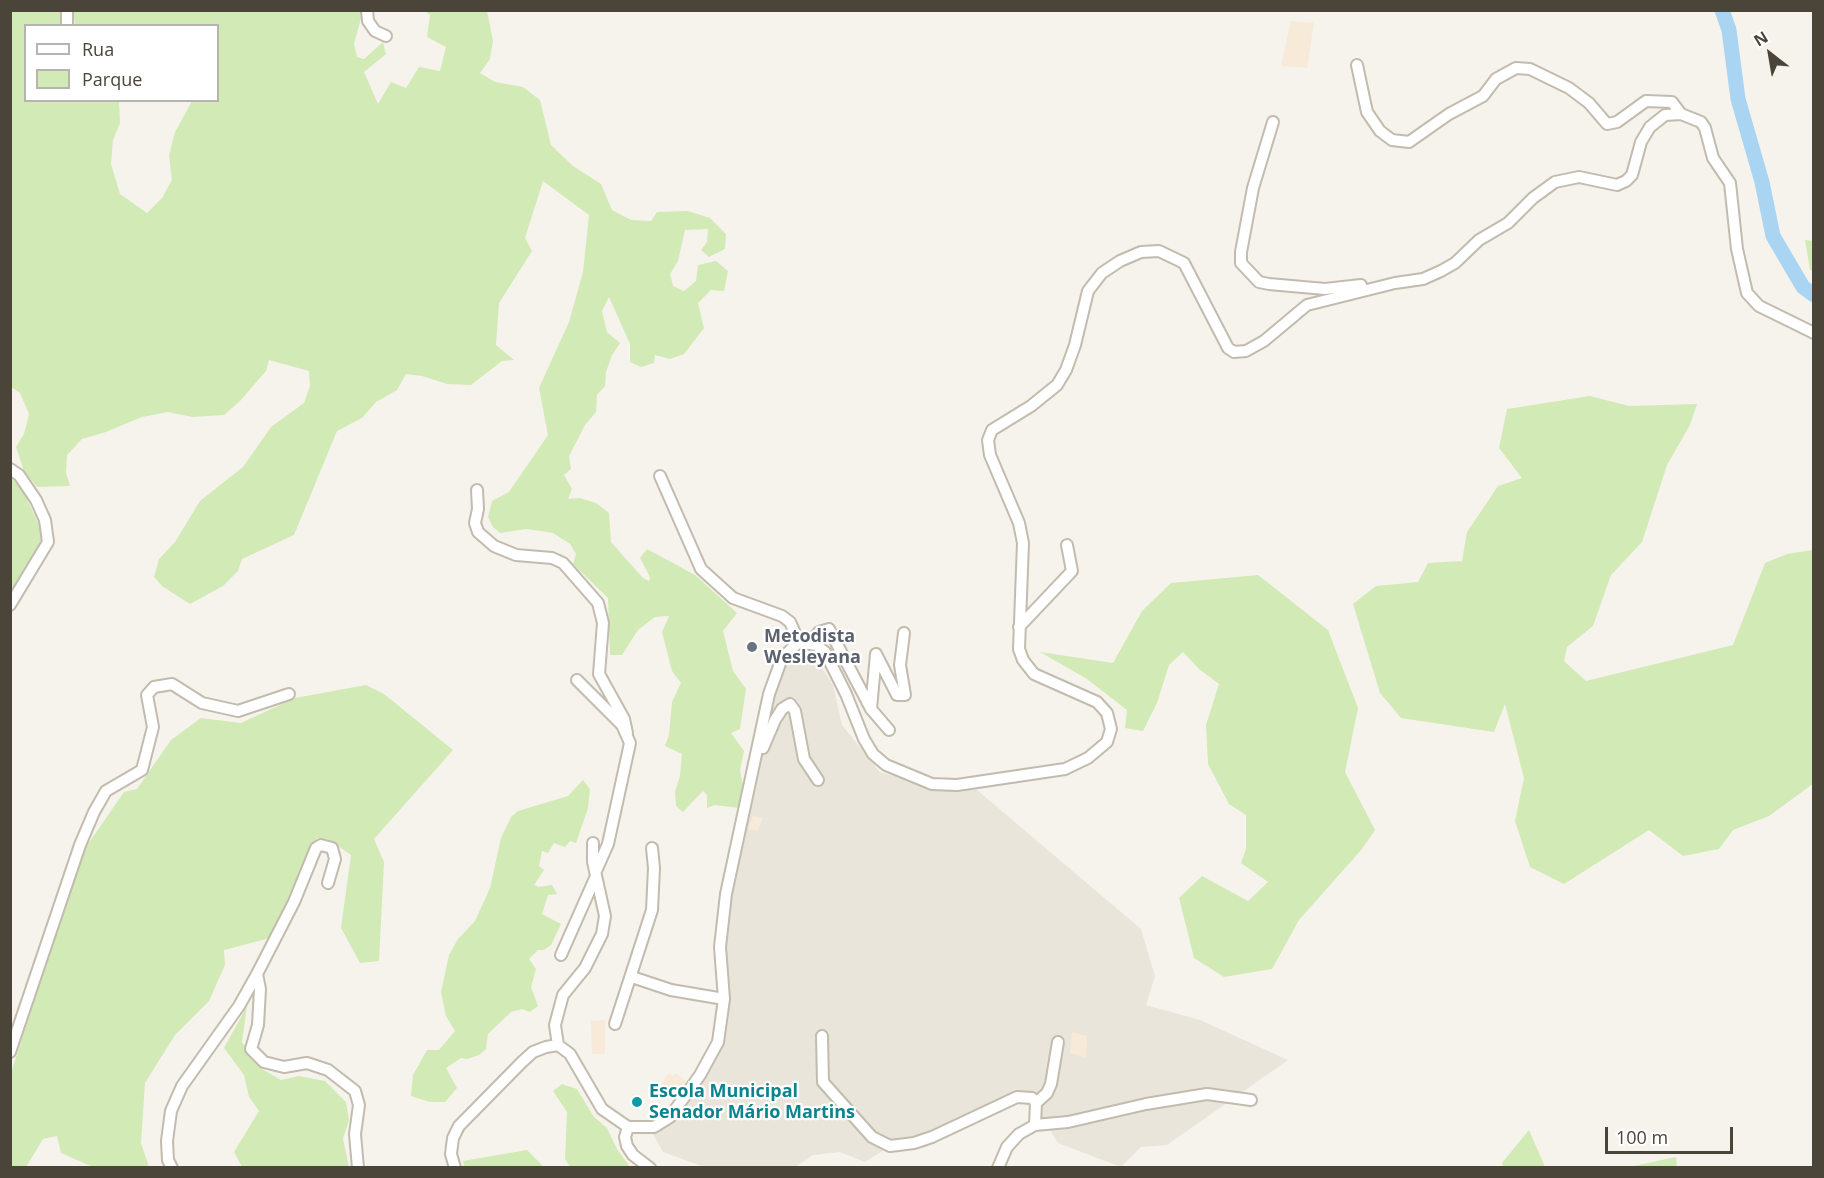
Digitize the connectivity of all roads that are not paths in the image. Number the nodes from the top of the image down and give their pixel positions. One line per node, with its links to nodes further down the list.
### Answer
1 (367, 10): 2 (street)
2 (386, 36)
3 (1357, 65): 4 (street)
4 (1681, 114): 6 (street); 7 (street)
5 (1273, 122): 6 (street)
6 (1395, 283): 13 (street)
7 (1814, 333)
8 (10, 469): 12 (street)
9 (660, 476): 15 (street)
10 (477, 490): 21 (street)
11 (1067, 545): 13 (street)
12 (10, 605)
13 (1019, 627): 16 (street)
14 (904, 633): 19 (street)
15 (799, 642): 16 (street); 22 (street)
16 (810, 644): 19 (street)
17 (577, 680): 21 (street)
18 (289, 694): 36 (street)
19 (871, 709): 20 (street)
20 (889, 730)
21 (627, 733): 26 (street)
22 (756, 762): 23 (street); 31 (street)
23 (818, 780)
24 (593, 843): 26 (street)
25 (652, 848): 30 (street)
26 (596, 873): 28 (street); 35 (street)
27 (328, 883): 29 (street)
28 (561, 956)
29 (257, 974): 41 (street); 42 (street)
30 (632, 977): 31 (street); 32 (street)
31 (724, 999): 40 (street)
32 (615, 1024)
33 (822, 1036): 38 (street)
34 (1058, 1042): 38 (street)
35 (558, 1045): 40 (street); 43 (street)
36 (10, 1053)
37 (1251, 1100): 39 (street)
38 (1036, 1103): 39 (street)
39 (1035, 1125): 45 (street)
40 (628, 1127): 44 (street)
41 (172, 1167)
42 (358, 1167)
43 (455, 1167)
44 (650, 1167)
45 (998, 1167)

